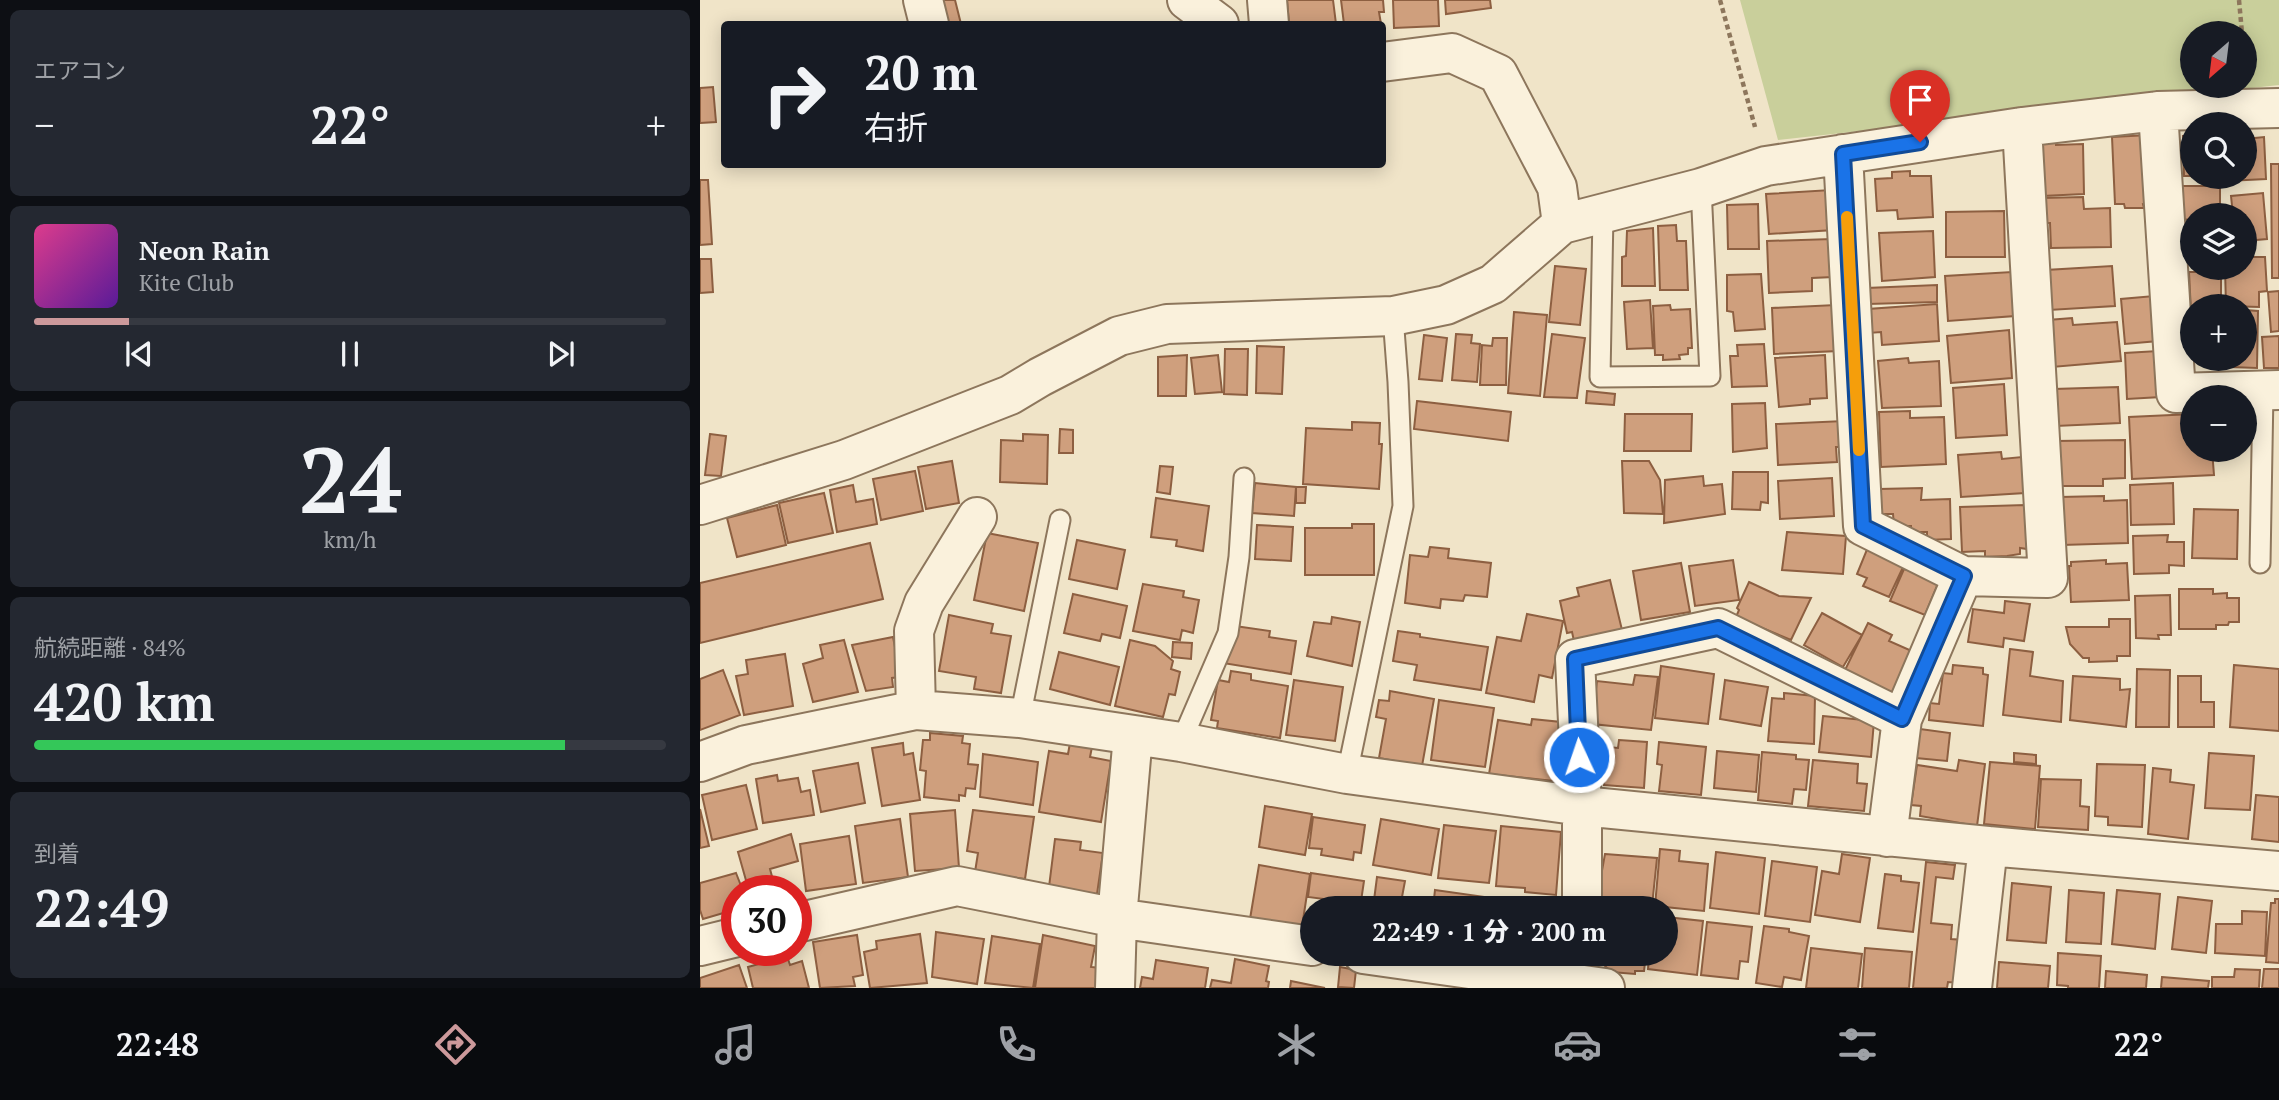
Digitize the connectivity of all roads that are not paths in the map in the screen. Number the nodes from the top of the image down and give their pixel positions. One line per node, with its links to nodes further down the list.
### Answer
1 (923, 0): 4 (street)
2 (1187, 0): 5 (street)
3 (1267, 0): 6 (street)
4 (928, 21)
5 (1215, 21)
6 (1269, 21)
7 (1386, 61): 14 (street)
8 (2279, 108): 9 (street)
9 (2158, 111): 10 (street); 16 (street)
10 (2022, 127): 11 (street); 22 (street)
11 (1843, 154): 12 (street); 22 (street)
12 (1701, 188): 13 (street); 13 (lane)
13 (1603, 214): 14 (street)
14 (1562, 224): 15 (street)
15 (1392, 316): 18 (street); 29 (lane)
16 (2271, 391): 21 (lane)
17 (1244, 478): 27 (lane)
18 (700, 505)
19 (977, 517): 23 (street)
20 (1060, 520): 24 (lane)
21 (2260, 563)
22 (1964, 576): 25 (street)
23 (916, 710): 24 (street); 28 (street)
24 (1020, 718): 26 (street)
25 (1902, 719): 30 (street); 31 (street)
26 (1133, 735): 27 (street); 35 (street)
27 (1181, 742): 29 (street)
28 (700, 762)
29 (1347, 774): 30 (street)
30 (1582, 806): 31 (street); 34 (street)
31 (1887, 836): 32 (street)
32 (1988, 846): 33 (street); 43 (street)
33 (2279, 871)
34 (1582, 896)
35 (1117, 918): 36 (street); 38 (street); 42 (street)
36 (812, 919)
37 (721, 941): 39 (street)
38 (1300, 944)
39 (700, 946)
40 (1471, 966): 41 (street)
41 (1588, 979)
42 (1115, 988)
43 (1972, 988)

